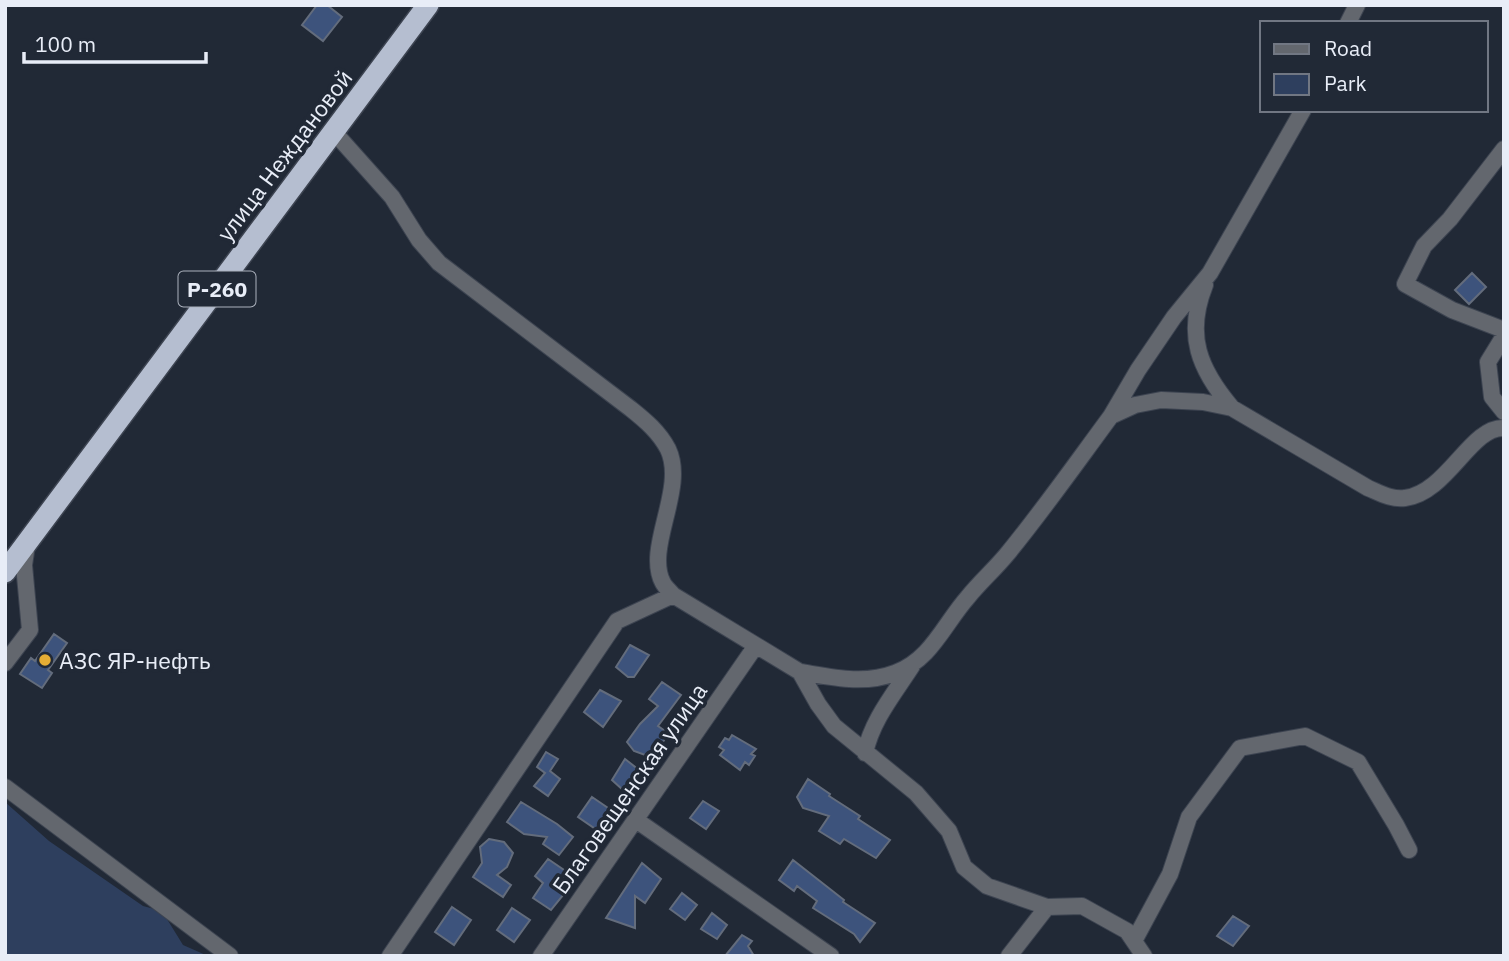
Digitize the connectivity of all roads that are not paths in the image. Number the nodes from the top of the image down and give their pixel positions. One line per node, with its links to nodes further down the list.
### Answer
1 (428, 5): 5 (highway, улица Неждановой / Р-260)
2 (1357, 5): 3 (street)
3 (1349, 21)
4 (1302, 112): 7 (street)
5 (334, 132): 14 (highway, улица Неждановой / Р-260); 16 (street)
6 (1504, 149): 8 (street)
7 (1210, 273): 10 (street); 12 (street)
8 (1504, 330)
9 (1504, 336): 11 (street)
10 (1232, 408): 12 (street); 13 (street)
11 (1504, 412)
12 (1111, 416): 19 (street)
13 (1504, 428)
14 (27, 542): 15 (highway, улица Неждановой / Р-260); 18 (street)
15 (5, 572)
16 (673, 595): 17 (street); 30 (street)
17 (755, 647): 20 (street); 25 (street, Благовещенская улица)
18 (5, 663)
19 (914, 664): 21 (street); 22 (street)
20 (800, 672): 21 (street); 23 (street)
21 (869, 680): 22 (street)
22 (887, 705): 23 (street)
23 (865, 753): 27 (street)
24 (5, 787): 29 (street)
25 (636, 820): 31 (street, Благовещенская улица); 32 (street)
26 (1409, 850): 28 (street)
27 (1047, 907): 28 (street); 33 (street)
28 (1134, 941): 34 (street)
29 (230, 956)
30 (390, 956)
31 (541, 956)
32 (831, 956)
33 (1009, 956)
34 (1144, 956)

